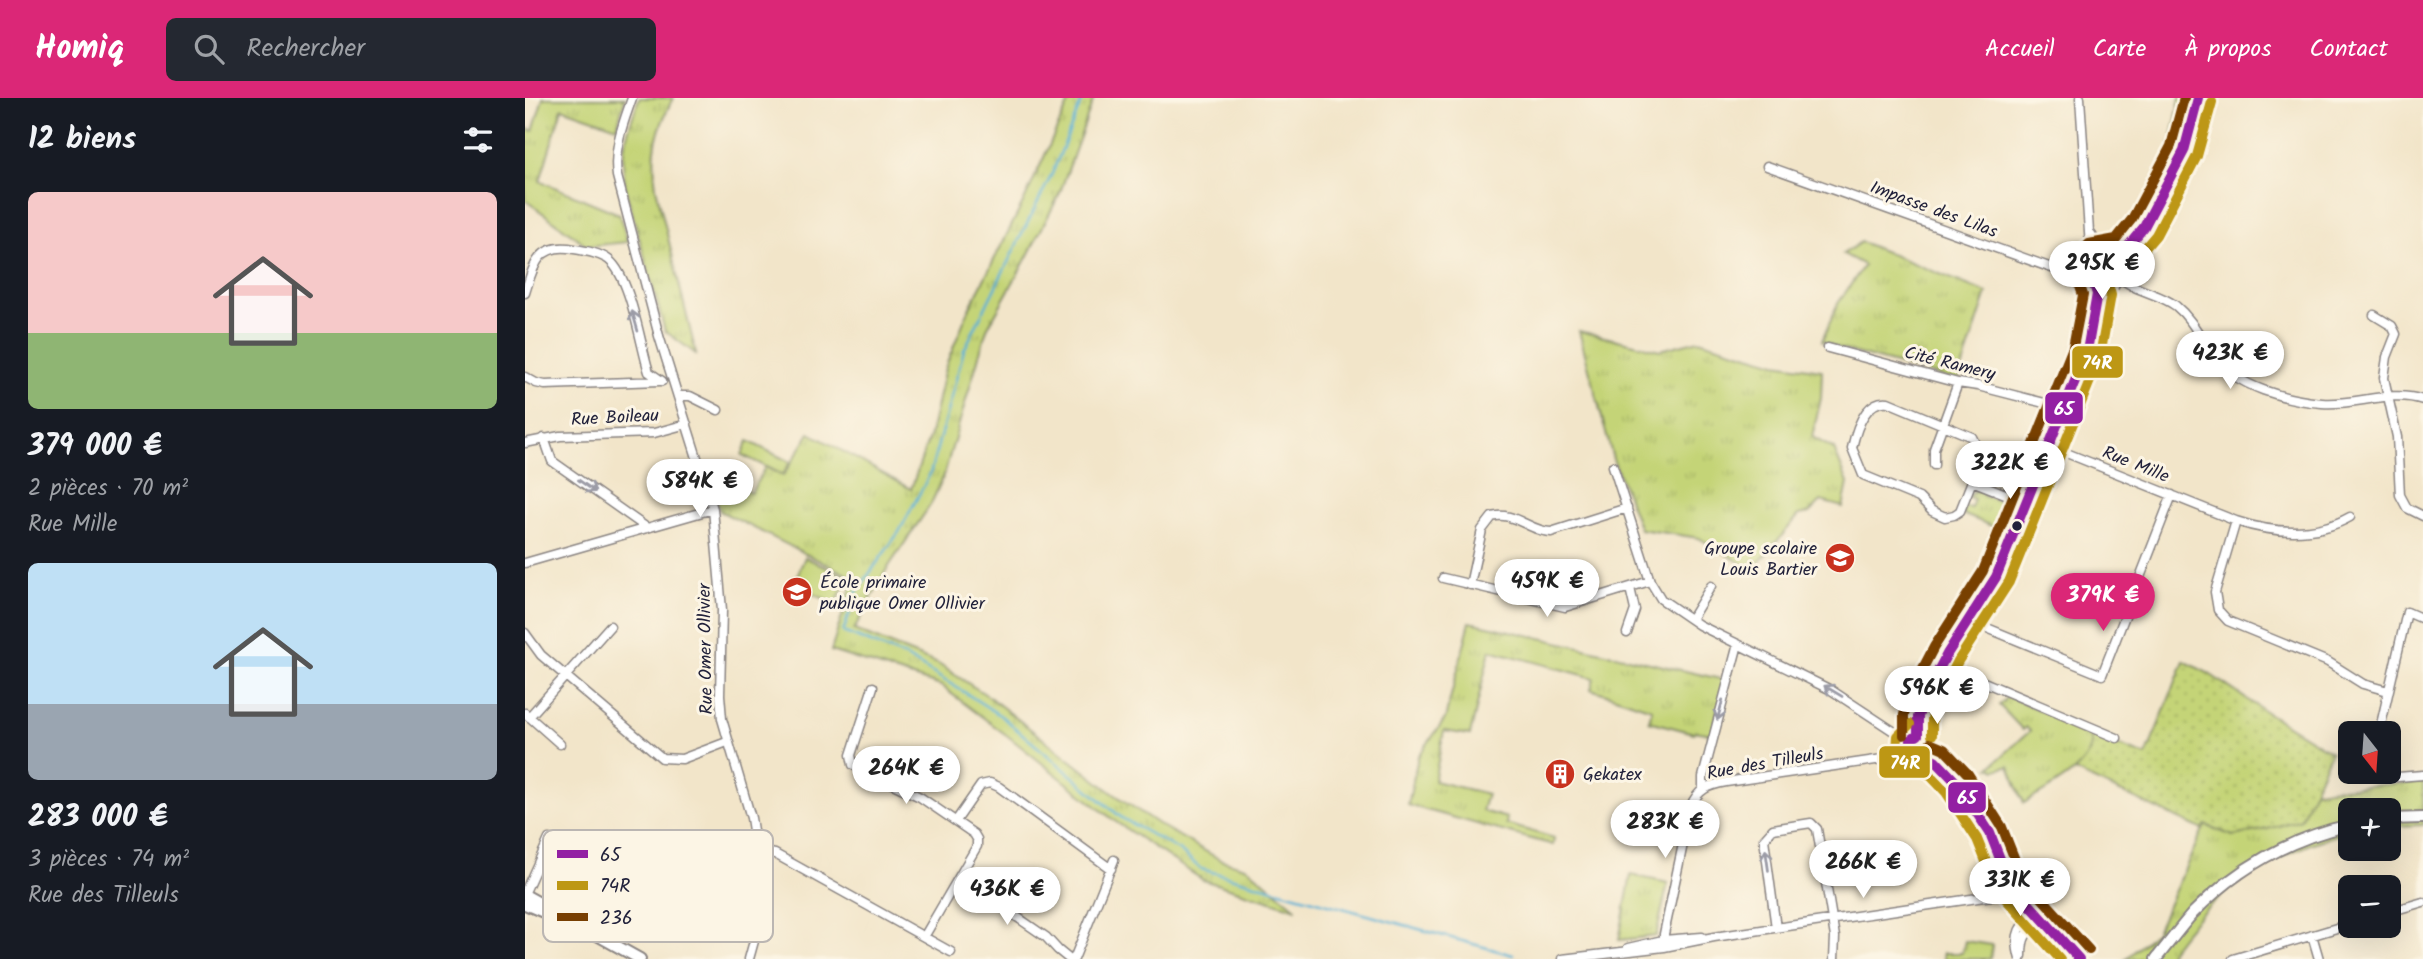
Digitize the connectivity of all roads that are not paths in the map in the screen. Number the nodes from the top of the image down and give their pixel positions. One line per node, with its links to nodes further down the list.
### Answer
1 (632, 98): 16 (street, Rue Omer Ollivier)
2 (2080, 98): 6 (street)
3 (2198, 98): 5 (main road)
4 (1767, 166): 8 (street, Impasse des Lilas)
5 (2144, 227): 7 (main road); 9 (main road)
6 (2089, 228): 7 (street); 8 (street)
7 (2108, 254): 8 (main road); 9 (main road)
8 (2092, 272): 9 (main road); 13 (main road)
9 (2118, 277): 13 (main road); 19 (street)
10 (525, 293): 15 (street, one-way to 10)
11 (2374, 315): 19 (street)
12 (1828, 348): 17 (street, Cité Ramery)
13 (2087, 351): 21 (main road)
14 (525, 377): 15 (street)
15 (661, 381): 16 (street)
16 (673, 381): 18 (street, Rue Omer Ollivier)
17 (1958, 383): 21 (street, Cité Ramery); 24 (street)
18 (678, 396): 22 (street); 23 (street, Rue Omer Ollivier)
19 (2386, 396): 20 (street); 35 (street)
20 (2423, 400)
21 (2064, 408): 27 (main road)
22 (718, 410)
23 (687, 424): 25 (street, Rue Boileau); 34 (street, Rue Omer Ollivier)
24 (1943, 425): 28 (street); 30 (street); 30 (street)
25 (544, 438): 26 (street, Rue Boileau); 38 (street, one-way to 38)
26 (525, 443)
27 (2049, 446): 31 (street, Rue Mille); 32 (main road)
28 (1934, 465)
29 (1613, 466): 33 (street)
30 (1972, 481): 32 (street)
31 (2172, 495): 37 (street, Rue Mille); 47 (street, Rue Mille)
32 (2027, 502): 47 (main road)
33 (1627, 508): 41 (street); 42 (street)
34 (713, 509): 38 (street); 59 (street, Rue Omer Ollivier)
35 (2423, 516)
36 (2350, 517): 37 (street, Rue Mille)
37 (2236, 521): 55 (street)
38 (646, 528): 39 (street)
39 (525, 563)
40 (1443, 578): 42 (street)
41 (1650, 581): 44 (street); 46 (street)
42 (1470, 585): 44 (street)
43 (1711, 586): 46 (street)
44 (1630, 587): 50 (street)
45 (2423, 619): 55 (street)
46 (1691, 620): 51 (street)
47 (1970, 621): 52 (main road)
48 (610, 626): 53 (street)
49 (525, 633): 53 (street)
50 (1627, 633)
51 (1738, 644): 61 (street, one-way to 51); 64 (street, one-way to 64)
52 (1941, 664): 58 (street); 61 (main road)
53 (565, 675): 56 (street); 59 (street)
54 (873, 687): 67 (street)
55 (2388, 691): 57 (street)
56 (527, 715): 60 (street)
57 (2382, 721)
58 (2117, 738)
59 (727, 743): 69 (street, Rue Omer Ollivier)
60 (560, 744)
61 (1916, 746): 64 (street, Rue des Tilleuls); 75 (main road); 75 (main road)
62 (2423, 775): 63 (street)
63 (2401, 777)
64 (1703, 789): 91 (street, Rue des Tilleuls)
65 (2423, 818): 66 (main road)
66 (2401, 819)
67 (956, 821): 73 (street); 74 (street)
68 (2338, 829): 93 (main road)
69 (753, 830)
70 (543, 852): 76 (street)
71 (773, 853): 88 (street)
72 (1114, 860): 73 (street)
73 (1111, 869): 97 (street)
74 (959, 877): 88 (street); 97 (street)
75 (2021, 891): 81 (main road); 83 (street)
76 (525, 893): 79 (main road)
77 (2423, 902): 80 (street)
78 (525, 904): 82 (main road)
79 (543, 904)
80 (2401, 908)
81 (2038, 910): 84 (main road); 100 (street)
82 (543, 913)
83 (1831, 920): 86 (street); 86 (street, one-way to 83); 99 (street)
84 (2048, 921): 100 (street); 101 (main road); 102 (main road)
85 (2338, 927): 87 (street)
86 (1776, 928): 91 (street)
87 (2312, 935): 94 (street); 103 (street)
88 (924, 937): 92 (street)
89 (608, 942): 95 (main road)
90 (754, 942): 96 (street, Rue Omer Ollivier)
91 (1664, 944): 98 (street)
92 (951, 952)
93 (2158, 957)
94 (2237, 958)
95 (640, 959)
96 (749, 959)
97 (1072, 959)
98 (1562, 959)
99 (1835, 959)
100 (2020, 959)
101 (2079, 959)
102 (2088, 959)
103 (2319, 959)

